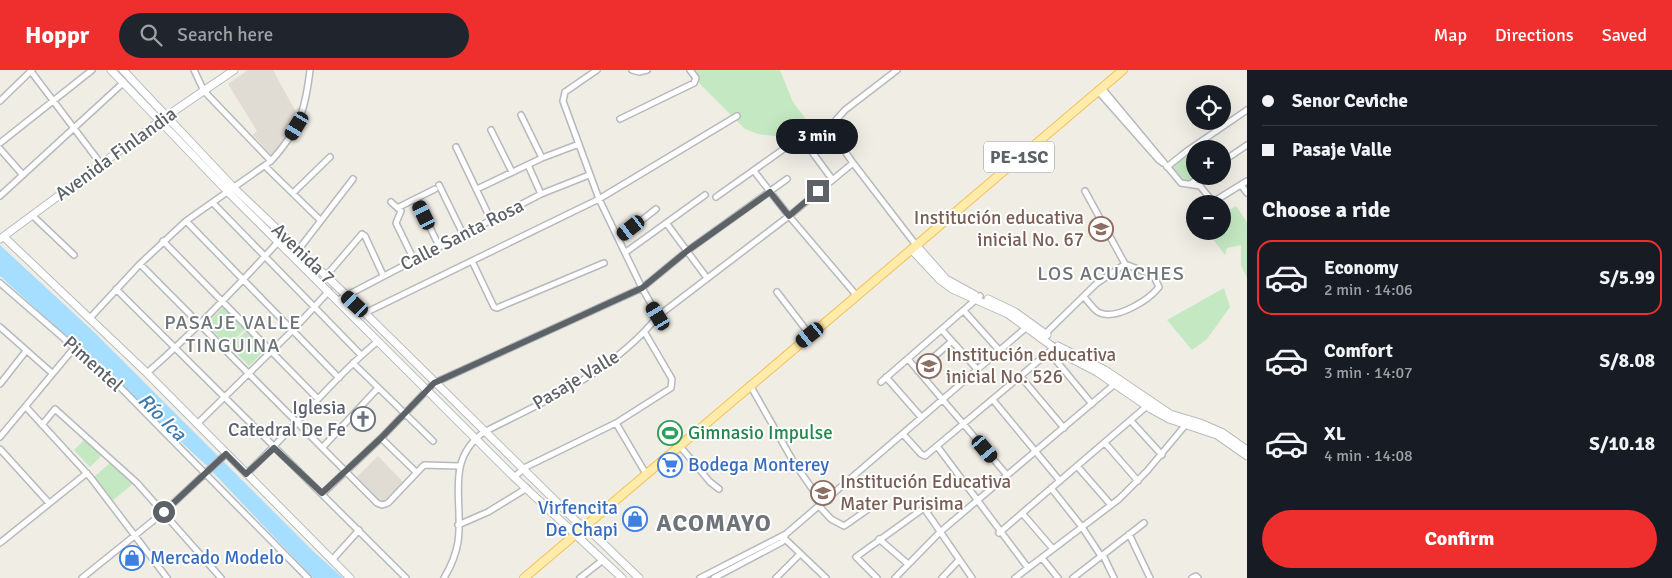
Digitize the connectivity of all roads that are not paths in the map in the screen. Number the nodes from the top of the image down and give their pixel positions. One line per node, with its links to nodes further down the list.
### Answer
1 (32, 70): 17 (street); 18 (street)
2 (92, 70): 17 (street)
3 (111, 70): 14 (street, Avenida 7)
4 (124, 70): 21 (street, Avenida 7)
5 (194, 70): 16 (street)
6 (234, 70): 16 (street, Avenida Finlandia)
7 (310, 70): 37 (street)
8 (596, 70): 29 (street)
9 (632, 70): 10 (street)
10 (647, 70)
11 (690, 70): 23 (street)
12 (897, 70): 38 (street)
13 (1123, 70): 15 (main road, PE-1SC)
14 (124, 82): 24 (street, Avenida 7); 25 (street)
15 (1100, 89): 41 (street); 82 (main road, PE-1SC)
16 (204, 91): 21 (street, Avenida Finlandia); 37 (street)
17 (54, 100): 25 (street); 28 (street)
18 (0, 101)
19 (1247, 110): 41 (street)
20 (521, 115): 36 (street)
21 (168, 116): 24 (street, Avenida Finlandia); 55 (street, Avenida 7)
22 (736, 116): 65 (street)
23 (620, 119)
24 (161, 120): 39 (street, Avenida Finlandia); 55 (street, Avenida 7)
25 (75, 128): 39 (street); 45 (street)
26 (492, 130): 44 (street)
27 (801, 137): 48 (street)
28 (0, 143)
29 (579, 144): 36 (street); 46 (street)
30 (788, 146): 43 (street)
31 (1247, 146): 34 (street)
32 (456, 147): 54 (street)
33 (0, 149): 45 (street)
34 (1231, 156)
35 (330, 157): 59 (street)
36 (542, 158): 40 (street)
37 (270, 161): 42 (street)
38 (853, 163): 48 (street, Pasaje Valle); 82 (street)
39 (101, 164): 70 (street, Avenida Finlandia)
40 (528, 165): 44 (street); 60 (street)
41 (1166, 165): 51 (street)
42 (265, 166): 55 (street); 59 (street)
43 (754, 171): 57 (street); 63 (street)
44 (512, 172): 54 (street)
45 (23, 174): 62 (street)
46 (589, 175): 60 (street, Calle Santa Rosa); 65 (street)
47 (787, 179): 57 (street)
48 (832, 179): 71 (street, Pasaje Valle)
49 (353, 180): 72 (street)
50 (1247, 181): 53 (street)
51 (1186, 184)
52 (1195, 185): 53 (street)
53 (1241, 185): 58 (street)
54 (477, 189): 73 (street)
55 (231, 190): 67 (street); 80 (street, Avenida 7); 83 (street, Avenida 7)
56 (1085, 191): 92 (street)
57 (770, 192): 71 (street); 84 (street)
58 (1247, 193)
59 (293, 194): 72 (street)
60 (541, 194): 73 (street, Calle Santa Rosa)
61 (706, 195): 75 (street)
62 (0, 196)
63 (716, 197)
64 (416, 199): 68 (street); 76 (street); 81 (street)
65 (599, 199): 78 (street); 89 (street)
66 (391, 202): 68 (street)
67 (213, 203): 74 (street); 87 (street)
68 (399, 207): 88 (street)
69 (656, 209): 78 (street)
70 (33, 216): 77 (street, Avenida Finlandia); 86 (street)
71 (789, 216): 95 (street, Pasaje Valle); 103 (street)
72 (320, 220): 83 (street)
73 (491, 220): 76 (street, Calle Santa Rosa)
74 (186, 221): 79 (street); 96 (street)
75 (667, 224): 84 (street); 85 (street)
76 (463, 234): 81 (street, Calle Santa Rosa)
77 (1, 237): 112 (street)
78 (619, 238): 85 (street)
79 (163, 241): 91 (street); 107 (street)
80 (279, 241): 87 (street); 100 (street, Avenida 7)
81 (440, 246): 88 (street, Calle Santa Rosa)
82 (914, 247): 103 (main road, PE-1SC); 105 (street)
83 (299, 249): 94 (street, Avenida 7)
84 (687, 251): 95 (street); 98 (street)
85 (626, 252): 98 (street)
86 (74, 255)
87 (265, 257): 96 (street); 108 (street)
88 (414, 260): 93 (street, Calle Santa Rosa)
89 (472, 261): 90 (street); 110 (street)
90 (604, 263)
91 (140, 264): 99 (street); 113 (street)
92 (1125, 264): 104 (street); 104 (street)
93 (383, 275): 94 (street); 102 (street, Calle Santa Rosa)
94 (326, 276): 102 (street, Avenida 7)
95 (706, 278): 111 (street, Pasaje Valle)
96 (245, 280): 107 (street); 116 (street)
97 (0, 283): 123 (street, Pimentel)
98 (642, 288): 111 (street); 140 (street)
99 (116, 289): 112 (street); 124 (street)
100 (329, 291): 106 (street, Avenida 7); 108 (street)
101 (776, 292): 119 (street)
102 (346, 295): 106 (street, Calle Santa Rosa); 110 (street, Avenida 7)
103 (857, 296): 119 (main road, PE-1SC)
104 (1084, 297): 120 (street)
105 (978, 298): 109 (street); 114 (street)
106 (338, 300): 121 (street, Avenida 7)
107 (222, 302): 113 (street); 128 (street)
108 (314, 307): 116 (street); 129 (street)
109 (964, 311): 117 (street); 126 (street)
110 (365, 313): 140 (street, Avenida 7)
111 (658, 316): 118 (street, Pasaje Valle)
112 (90, 318): 135 (street)
113 (200, 324): 124 (street); 136 (street)
114 (1029, 325): 120 (street); 126 (street)
115 (0, 327): 127 (street)
116 (294, 330): 128 (street); 138 (street)
117 (942, 330): 122 (street); 130 (street)
118 (645, 333): 157 (street); 162 (street, Pasaje Valle)
119 (810, 335): 142 (main road, PE-1SC)
120 (1043, 335): 125 (street)
121 (378, 340): 129 (street); 144 (street, Avenida 7)
122 (952, 341): 132 (street); 133 (street)
123 (74, 348): 134 (street); 183 (street, Pimentel)
124 (176, 348): 135 (street); 145 (street)
125 (1053, 348): 137 (street); 139 (street); 149 (street)
126 (998, 350): 132 (street)
127 (26, 351): 134 (street); 141 (street)
128 (272, 351): 136 (street); 147 (street)
129 (360, 355): 131 (street)
130 (908, 359): 133 (street); 153 (street)
131 (353, 363): 138 (street); 143 (street)
132 (977, 369): 146 (street)
133 (918, 370): 146 (street)
134 (52, 373): 151 (street)
135 (147, 373): 158 (street)
136 (250, 373): 145 (street); 155 (street)
137 (1021, 377): 148 (street); 161 (street)
138 (339, 378): 147 (street)
139 (1118, 381): 149 (street); 150 (street); 156 (street)
140 (434, 383): 144 (street); 162 (street, Avenida 7)
141 (0, 384)
142 (750, 385): 169 (main road, PE-1SC); 198 (street)
143 (378, 388): 152 (street); 171 (street)
144 (427, 390): 152 (street); 165 (street, Avenida 7)
145 (225, 397): 158 (street); 172 (street)
146 (943, 398): 153 (street); 159 (street)
147 (318, 399): 155 (street)
148 (993, 400): 159 (street); 175 (street)
149 (1092, 404): 161 (street)
150 (1147, 406): 154 (street); 156 (street)
151 (26, 407): 160 (street); 164 (street)
152 (405, 413): 166 (street); 167 (street)
153 (921, 417): 163 (street)
154 (1131, 421): 168 (street); 176 (street)
155 (298, 422): 171 (street); 172 (street)
156 (1188, 422): 174 (street); 176 (street); 178 (street)
157 (616, 423): 181 (street); 187 (street)
158 (197, 424): 177 (street)
159 (964, 424): 170 (street); 188 (street)
160 (42, 425): 185 (street); 201 (street)
161 (1064, 428): 175 (street)
162 (484, 432): 165 (street, Pasaje Valle); 181 (street, Avenida 7)
163 (903, 434): 170 (street); 198 (street)
164 (0, 437)
165 (477, 437): 179 (street, Pasaje Valle); 189 (street, Avenida 7)
166 (381, 438): 182 (street); 184 (street)
167 (434, 441)
168 (1105, 443): 180 (street); 191 (street)
169 (679, 445): 187 (main road, PE-1SC); 194 (street)
170 (937, 446): 196 (street)
171 (322, 447): 182 (street)
172 (274, 448): 186 (street); 195 (street)
173 (0, 449): 197 (street)
174 (1247, 450)
175 (1035, 452): 188 (street); 190 (street)
176 (1162, 455): 191 (street)
177 (224, 456): 183 (street); 186 (street)
178 (1247, 456)
179 (459, 466): 184 (street); 204 (street, Pasaje Valle)
180 (1077, 466): 190 (street); 199 (street)
181 (522, 470): 189 (street); 205 (street, Avenida 7)
182 (346, 471): 184 (street); 195 (street)
183 (206, 472): 201 (street); 231 (street, Pimentel)
184 (416, 472)
185 (87, 473): 197 (street); 213 (street)
186 (246, 474): 220 (street)
187 (646, 474): 205 (main road, PE-1SC)
188 (1006, 474): 196 (street)
189 (514, 477): 192 (street, Avenida 7)
190 (1060, 481): 193 (street)
191 (1138, 481): 199 (street)
192 (527, 488): 204 (street); 210 (street, Avenida 7)
193 (1050, 488): 202 (street); 206 (street)
194 (719, 489)
195 (322, 493): 207 (street)
196 (976, 501): 208 (street); 209 (street)
197 (49, 503): 215 (street)
198 (821, 504): 200 (street); 212 (street)
199 (1111, 505): 206 (street)
200 (866, 510)
201 (164, 512): 213 (street); 228 (street)
202 (1022, 513): 209 (street); 216 (street)
203 (1144, 523): 211 (street)
204 (458, 525): 234 (street, Pasaje Valle)
205 (585, 526): 210 (main road, PE-1SC); 238 (street, Avenida 7)
206 (1082, 527): 216 (street); 218 (street)
207 (359, 530): 220 (street); 233 (street)
208 (940, 532): 214 (street); 222 (street); 223 (street)
209 (1000, 532): 224 (street)
210 (576, 533): 221 (street, Avenida 7); 235 (main road, PE-1SC)
211 (1129, 534): 218 (street); 252 (street)
212 (785, 536): 217 (street); 225 (street); 227 (street)
213 (135, 537): 229 (street); 230 (street)
214 (879, 539): 223 (street); 243 (street)
215 (0, 544)
216 (1053, 549): 219 (street)
217 (800, 554): 241 (street); 242 (street)
218 (1102, 555): 226 (street); 251 (street)
219 (1042, 558): 224 (street); 248 (street)
220 (332, 560): 232 (street)
221 (603, 560): 236 (street); 237 (street, Avenida 7)
222 (959, 560): 245 (street); 246 (street)
223 (908, 564): 244 (street)
224 (1028, 568): 247 (street)
225 (716, 569): 227 (street); 239 (street)
226 (1083, 570): 249 (street); 250 (street)
227 (722, 576): 240 (street)
228 (217, 577)
229 (82, 578)
230 (167, 578)
231 (308, 578)
232 (350, 578)
233 (406, 578)
234 (444, 578)
235 (524, 578)
236 (580, 578)
237 (622, 578)
238 (639, 578)
239 (700, 578)
240 (714, 578)
241 (776, 578)
242 (826, 578)
243 (876, 578)
244 (895, 578)
245 (942, 578)
246 (972, 578)
247 (1015, 578)
248 (1058, 578)
249 (1072, 578)
250 (1086, 578)
251 (1114, 578)
252 (1150, 578)
253 (1192, 578): 254 (street)
254 (1198, 578)

